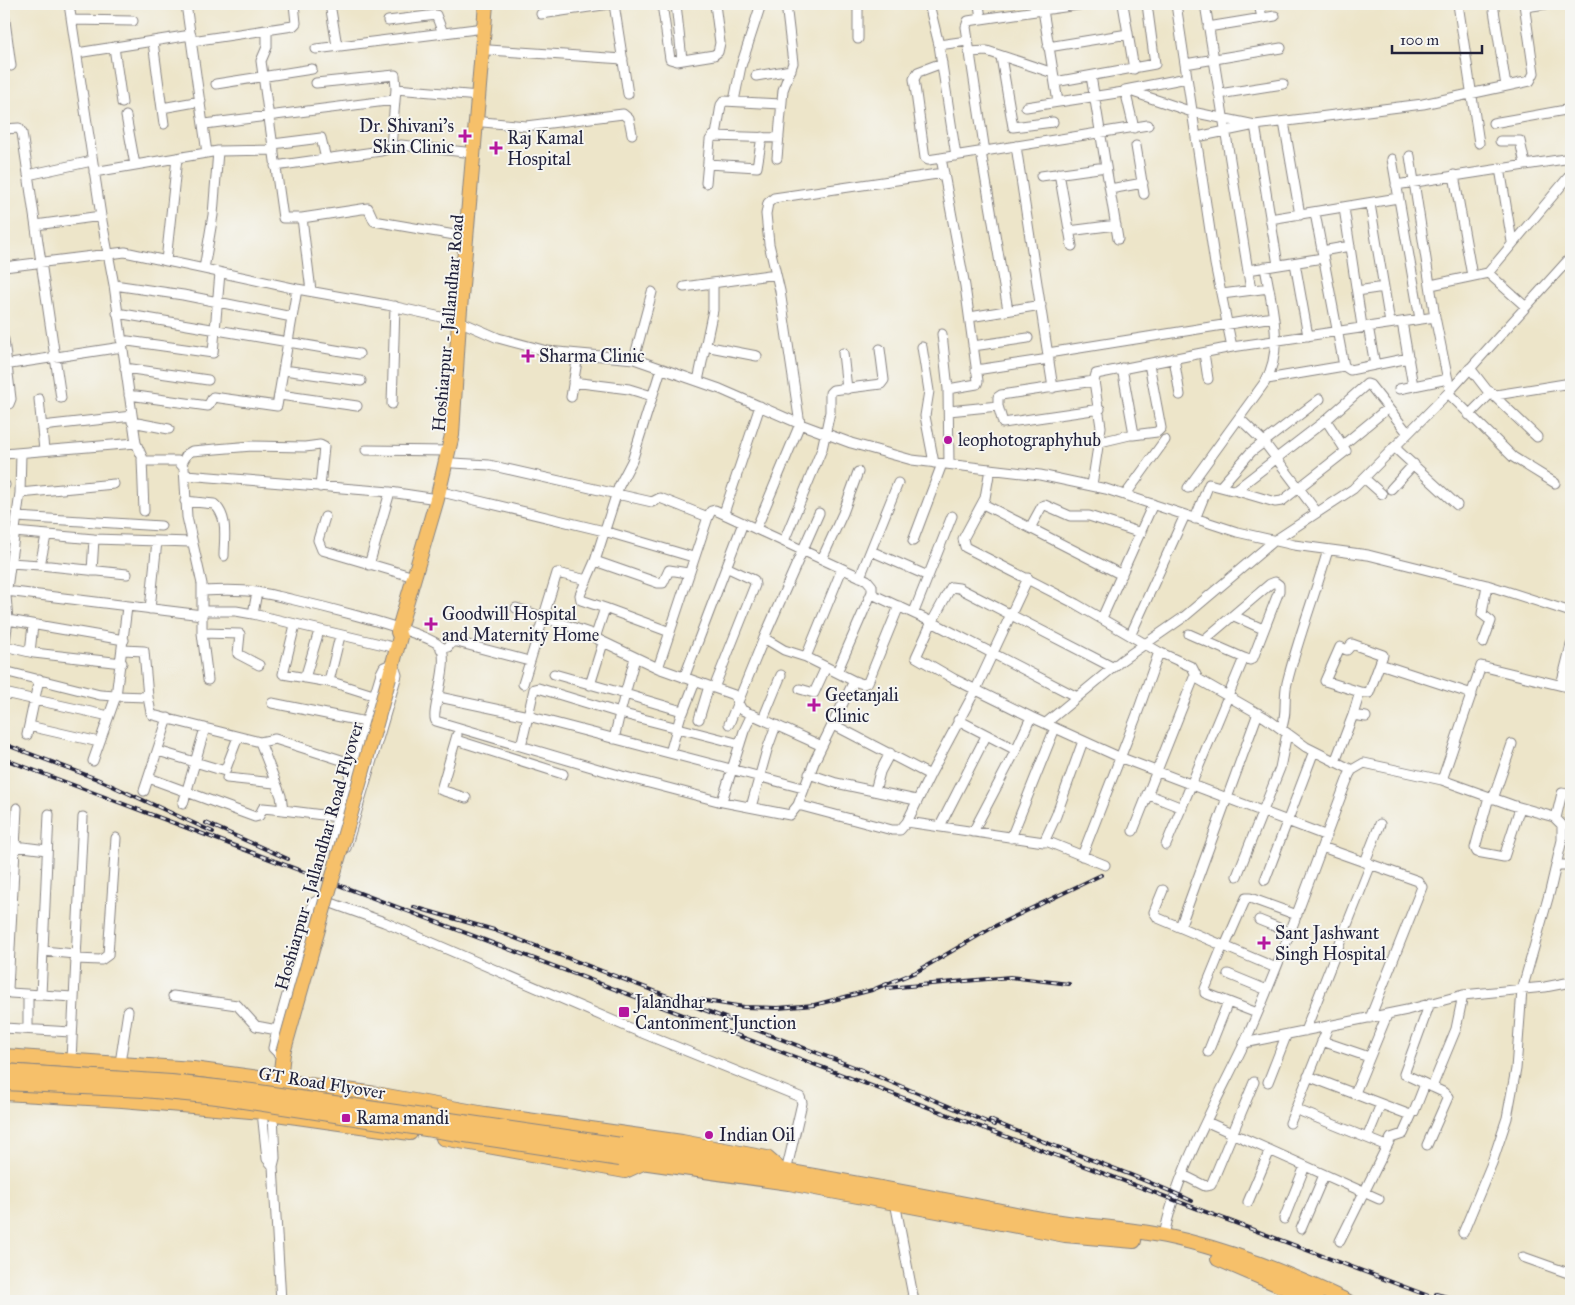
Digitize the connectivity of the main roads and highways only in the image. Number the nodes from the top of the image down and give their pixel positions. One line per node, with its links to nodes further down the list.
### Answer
1 (486, 4): 3 (highway, Hoshiarpur - Jallandhar Road)
2 (493, 4): 3 (highway, Hoshiarpur - Jallandhar Road)
3 (462, 323): 4 (highway, Hoshiarpur - Jallandhar Road)
4 (442, 496): 5 (highway, Hoshiarpur - Jallandhar Road); 5 (highway, Hoshiarpur - Jallandhar Road)
5 (401, 635): 6 (highway, Hoshiarpur - Jallandhar Road)
6 (393, 664): 8 (highway, Hoshiarpur - Jallandhar Road Flyover, bridge)
7 (4, 1056): 10 (highway)
8 (283, 1059): 11 (highway, Hoshiarpur - Jallandhar Road Flyover); 13 (highway)
9 (4, 1070): 18 (highway, GT Road Flyover, bridge)
10 (236, 1074): 11 (highway); 15 (highway)
11 (270, 1079): 13 (highway); 16 (highway, Hoshiarpur - Jallandhar Road Flyover)
12 (4, 1083): 18 (highway, GT Road Flyover, bridge)
13 (308, 1084): 17 (highway); 20 (highway)
14 (4, 1093): 15 (highway)
15 (233, 1110): 16 (highway)
16 (268, 1113): 17 (highway)
17 (312, 1120): 19 (highway)
18 (620, 1152): 19 (highway, GT Road Flyover); 20 (highway, GT Road Flyover)
19 (646, 1162): 21 (highway, GT Road Flyover)
20 (784, 1172): 21 (highway, GT Road Flyover)
21 (1290, 1289): 22 (highway); 23 (highway)
22 (1316, 1301)
23 (1347, 1301)

